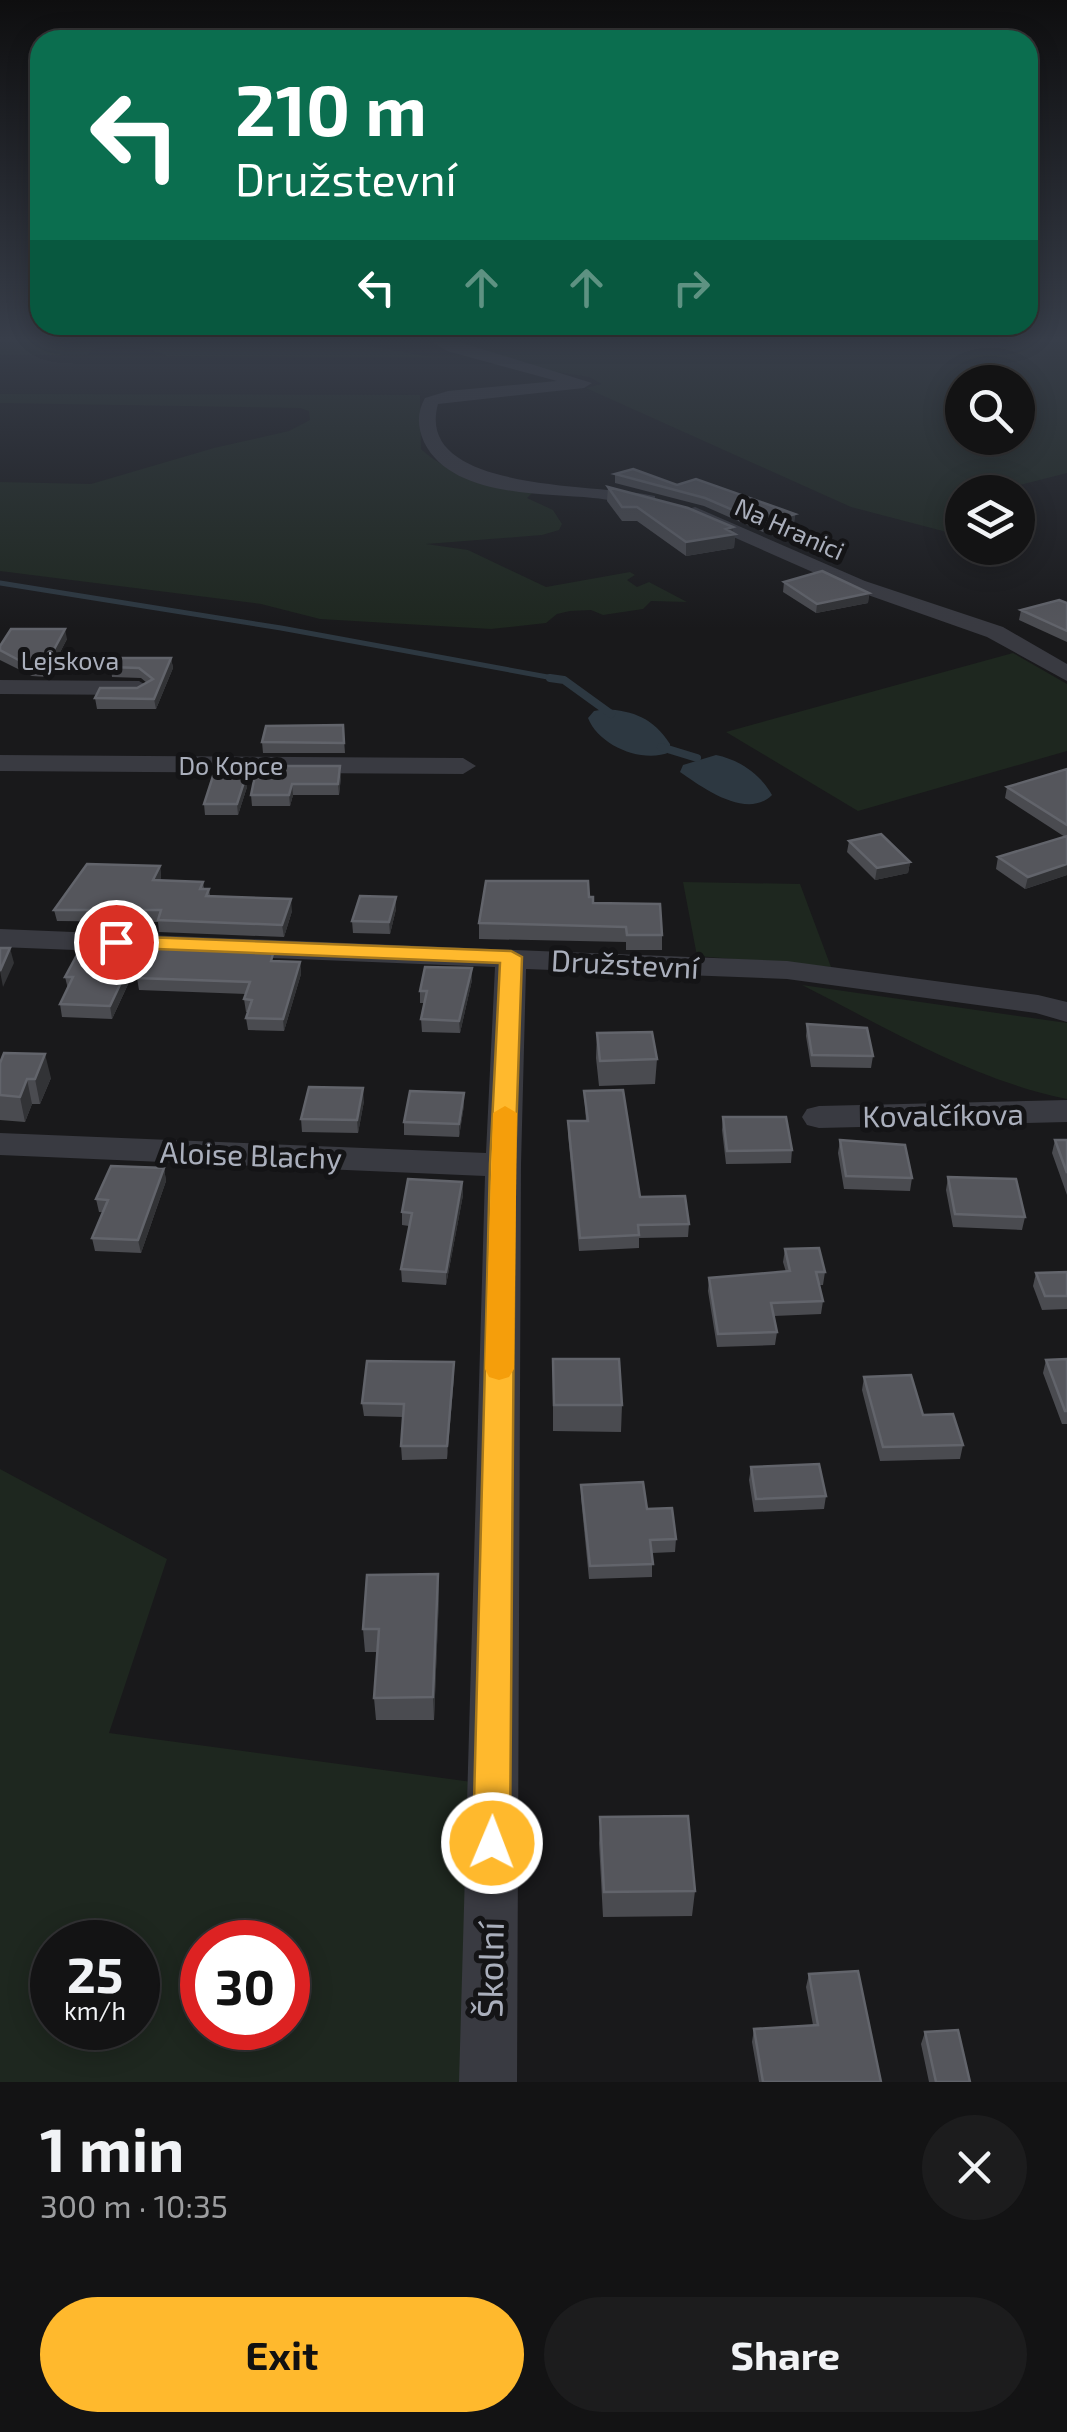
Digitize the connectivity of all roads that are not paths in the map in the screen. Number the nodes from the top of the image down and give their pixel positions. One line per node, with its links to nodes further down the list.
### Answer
1 (428, 434): 2 (street, Na Hranici)
2 (1067, 674)
3 (0, 687): 4 (street, Lejskova)
4 (140, 688)
5 (0, 763): 6 (street, Do Kopce)
6 (463, 766)
7 (0, 938): 8 (street, Družstevní)
8 (511, 957): 9 (street, Družstevní); 13 (street, Školní)
9 (1067, 1012)
10 (1067, 1112): 11 (street, Kovalčíkova)
11 (819, 1117)
12 (0, 1144): 13 (street, Aloise Blachy)
13 (503, 1164): 14 (street, Školní)
14 (488, 2082)

